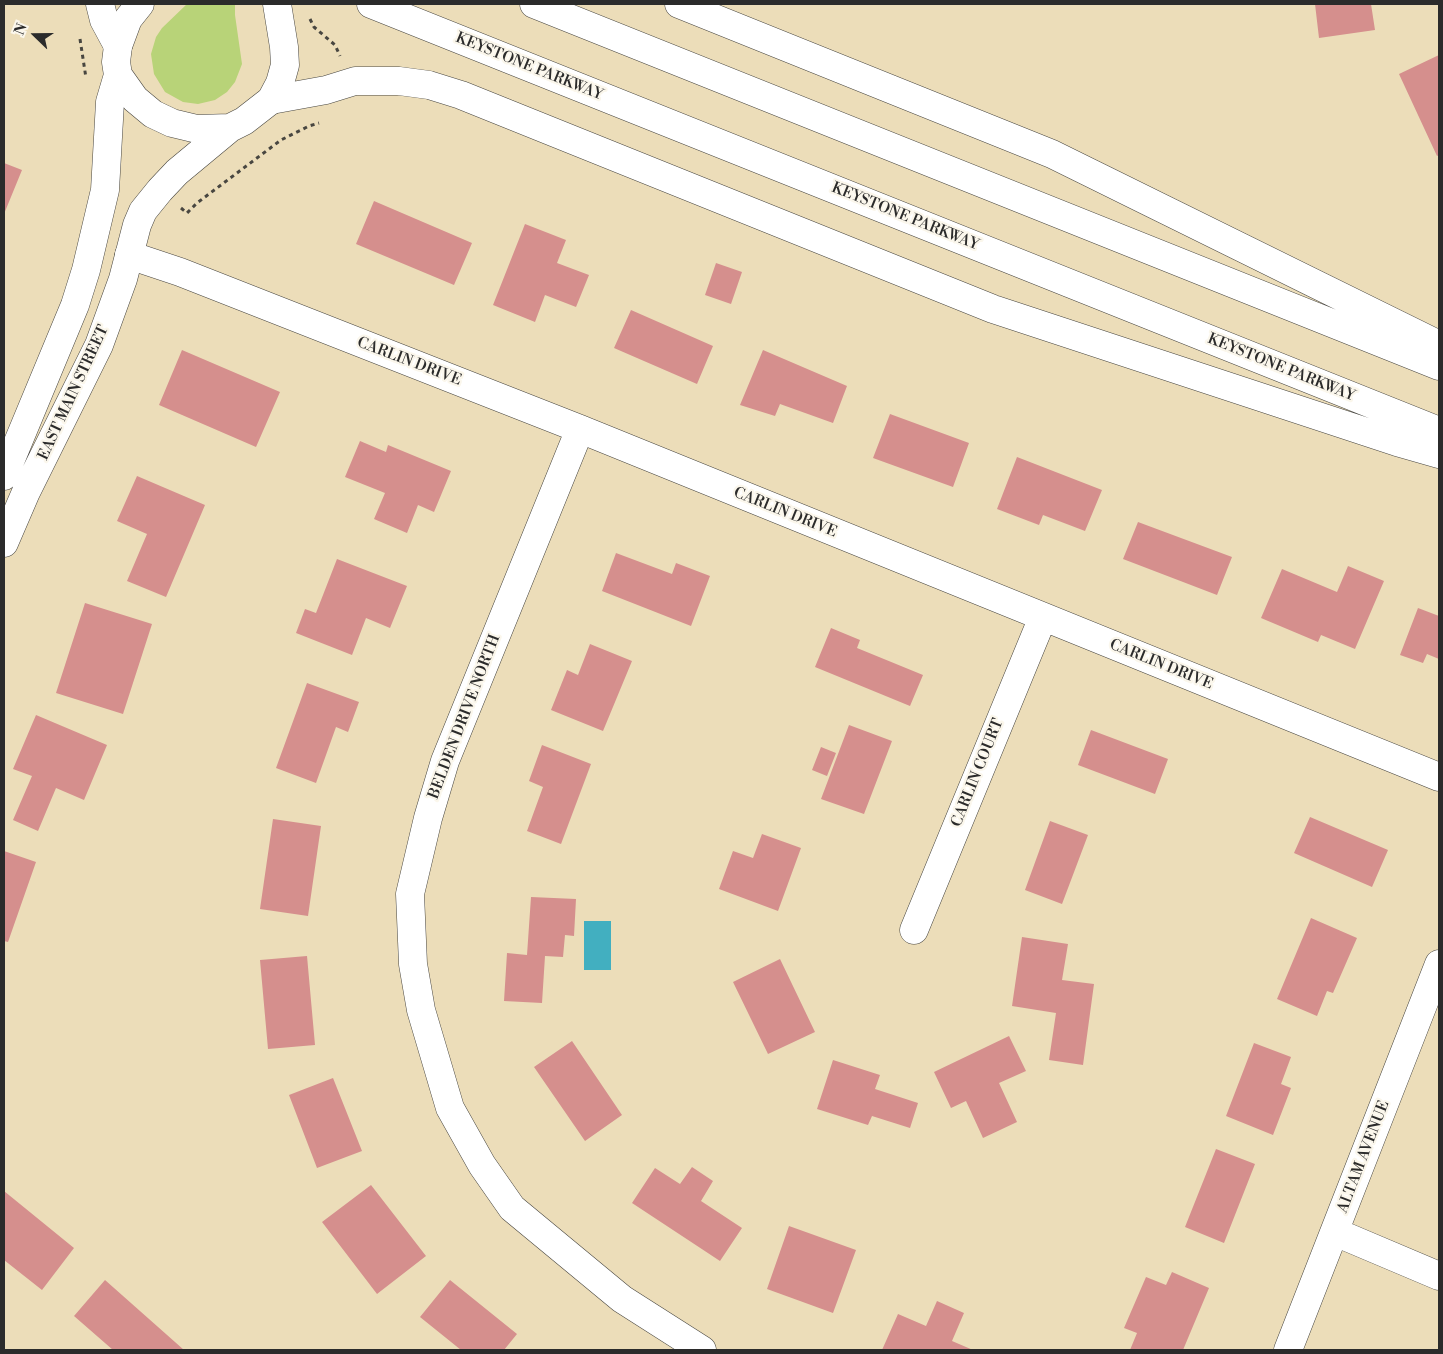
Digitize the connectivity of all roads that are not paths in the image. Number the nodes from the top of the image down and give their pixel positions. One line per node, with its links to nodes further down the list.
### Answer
1 (100, 4): 7 (main road)
2 (140, 4): 7 (main road)
3 (277, 4): 9 (main road)
4 (371, 4): 15 (main road, KEYSTONE PARKWAY)
5 (534, 4): 13 (main road)
6 (679, 4): 12 (main road)
7 (118, 46): 8 (main road, EAST MAIN STREET)
8 (118, 75): 10 (main road); 17 (main road, EAST MAIN STREET)
9 (270, 100): 10 (main road, EAST MAIN STREET); 16 (main road)
10 (230, 128): 11 (main road, EAST MAIN STREET)
11 (129, 255): 14 (main road, CARLIN DRIVE); 18 (main road, EAST MAIN STREET)
12 (1439, 345)
13 (1439, 366)
14 (580, 429): 19 (main road, CARLIN DRIVE); 25 (main road, BELDEN DRIVE NORTH)
15 (1439, 431)
16 (1439, 454)
17 (4, 476)
18 (4, 543)
19 (1043, 617): 20 (main road, CARLIN DRIVE); 21 (main road, CARLIN COURT)
20 (1439, 777)
21 (914, 930)
22 (1439, 964): 23 (main road, ALTAM AVENUE)
23 (1335, 1232): 24 (main road); 26 (main road, ALTAM AVENUE)
24 (1439, 1276)
25 (702, 1350)
26 (1288, 1350)

